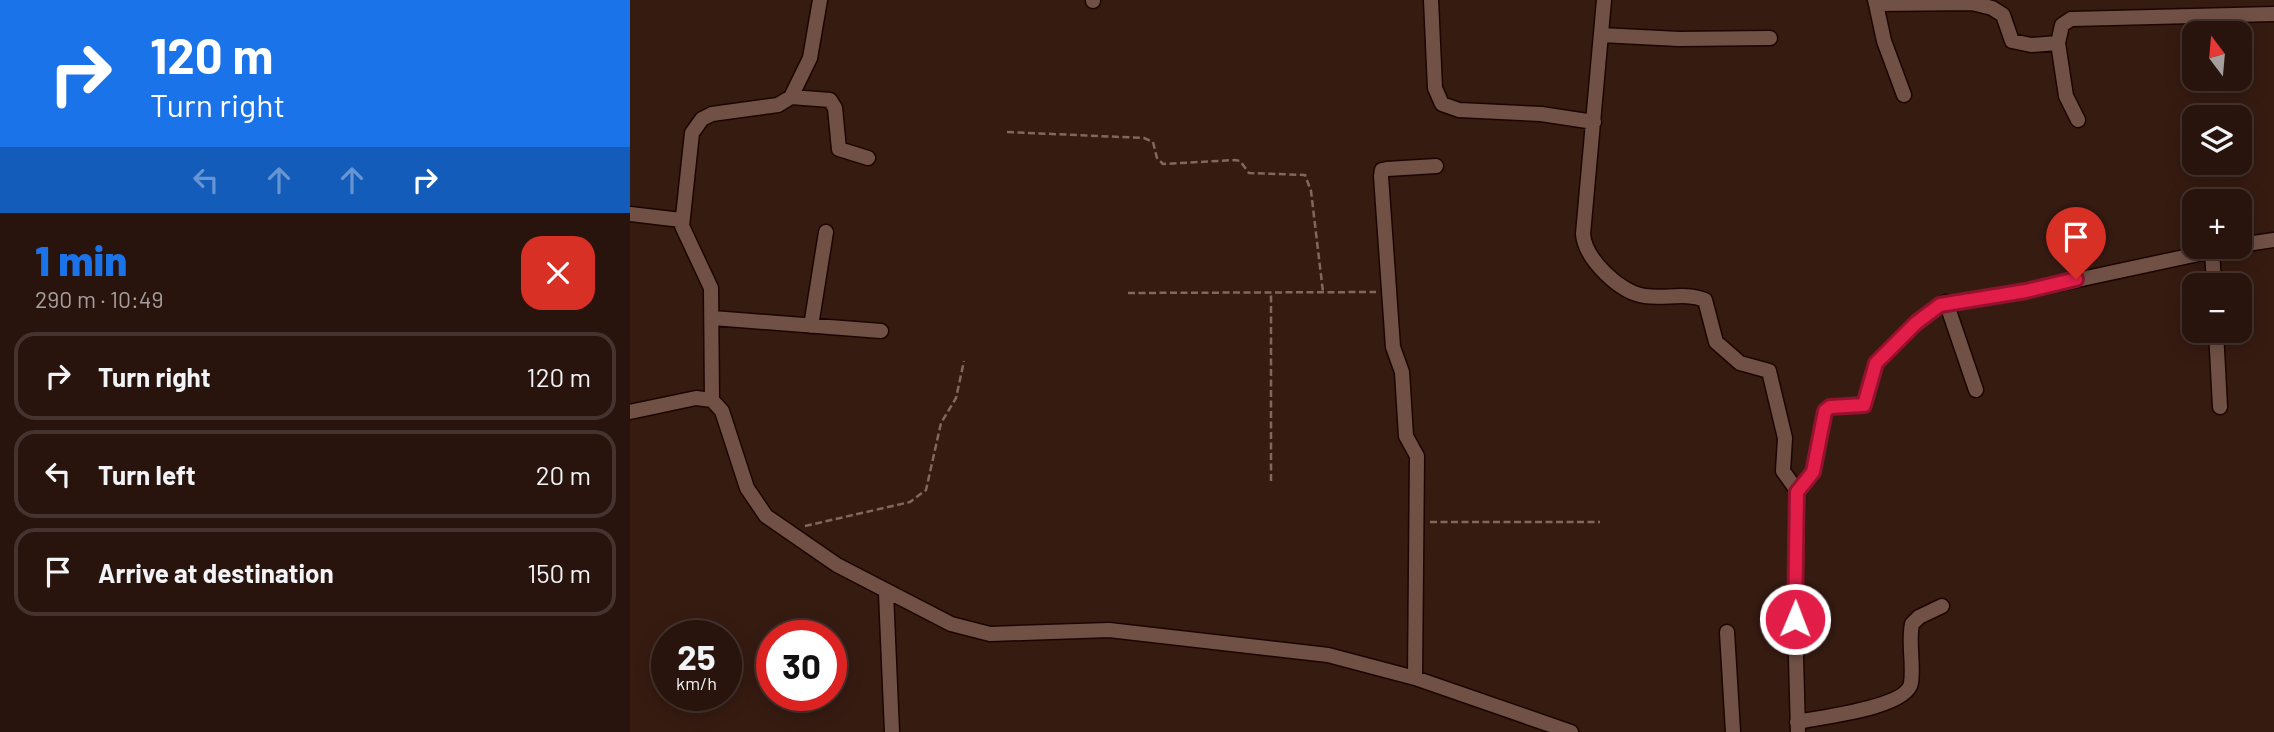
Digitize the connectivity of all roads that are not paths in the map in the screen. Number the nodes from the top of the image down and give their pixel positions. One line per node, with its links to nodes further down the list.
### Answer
1 (820, 0): 12 (street)
2 (1431, 0): 14 (street)
3 (1604, 0): 8 (street)
4 (1876, 2): 5 (street); 11 (street)
5 (1951, 2): 10 (street)
6 (2224, 7): 7 (street); 10 (street)
7 (2274, 14)
8 (1601, 35): 9 (street); 14 (street)
9 (1770, 38)
10 (2058, 43): 13 (street)
11 (1904, 95)
12 (792, 97): 15 (street); 18 (street)
13 (2078, 120)
14 (1594, 122): 32 (street)
15 (868, 158)
16 (1436, 166): 36 (street)
17 (630, 214): 18 (street)
18 (681, 220): 24 (street)
19 (826, 232): 25 (street)
20 (2274, 240): 21 (street)
21 (2252, 243)
22 (2182, 257): 23 (street)
23 (1946, 302): 28 (street); 32 (street)
24 (713, 318): 25 (street); 29 (street)
25 (811, 326): 26 (street)
26 (881, 331)
27 (2217, 343): 30 (street)
28 (1976, 390)
29 (712, 400): 31 (street); 33 (street)
30 (2220, 407)
31 (630, 411)
32 (1797, 492): 37 (street)
33 (886, 593): 36 (street); 38 (street)
34 (1942, 606): 37 (street)
35 (1727, 632): 40 (street)
36 (1415, 678): 39 (street)
37 (1798, 727)
38 (892, 732)
39 (1570, 732)
40 (1733, 732)

